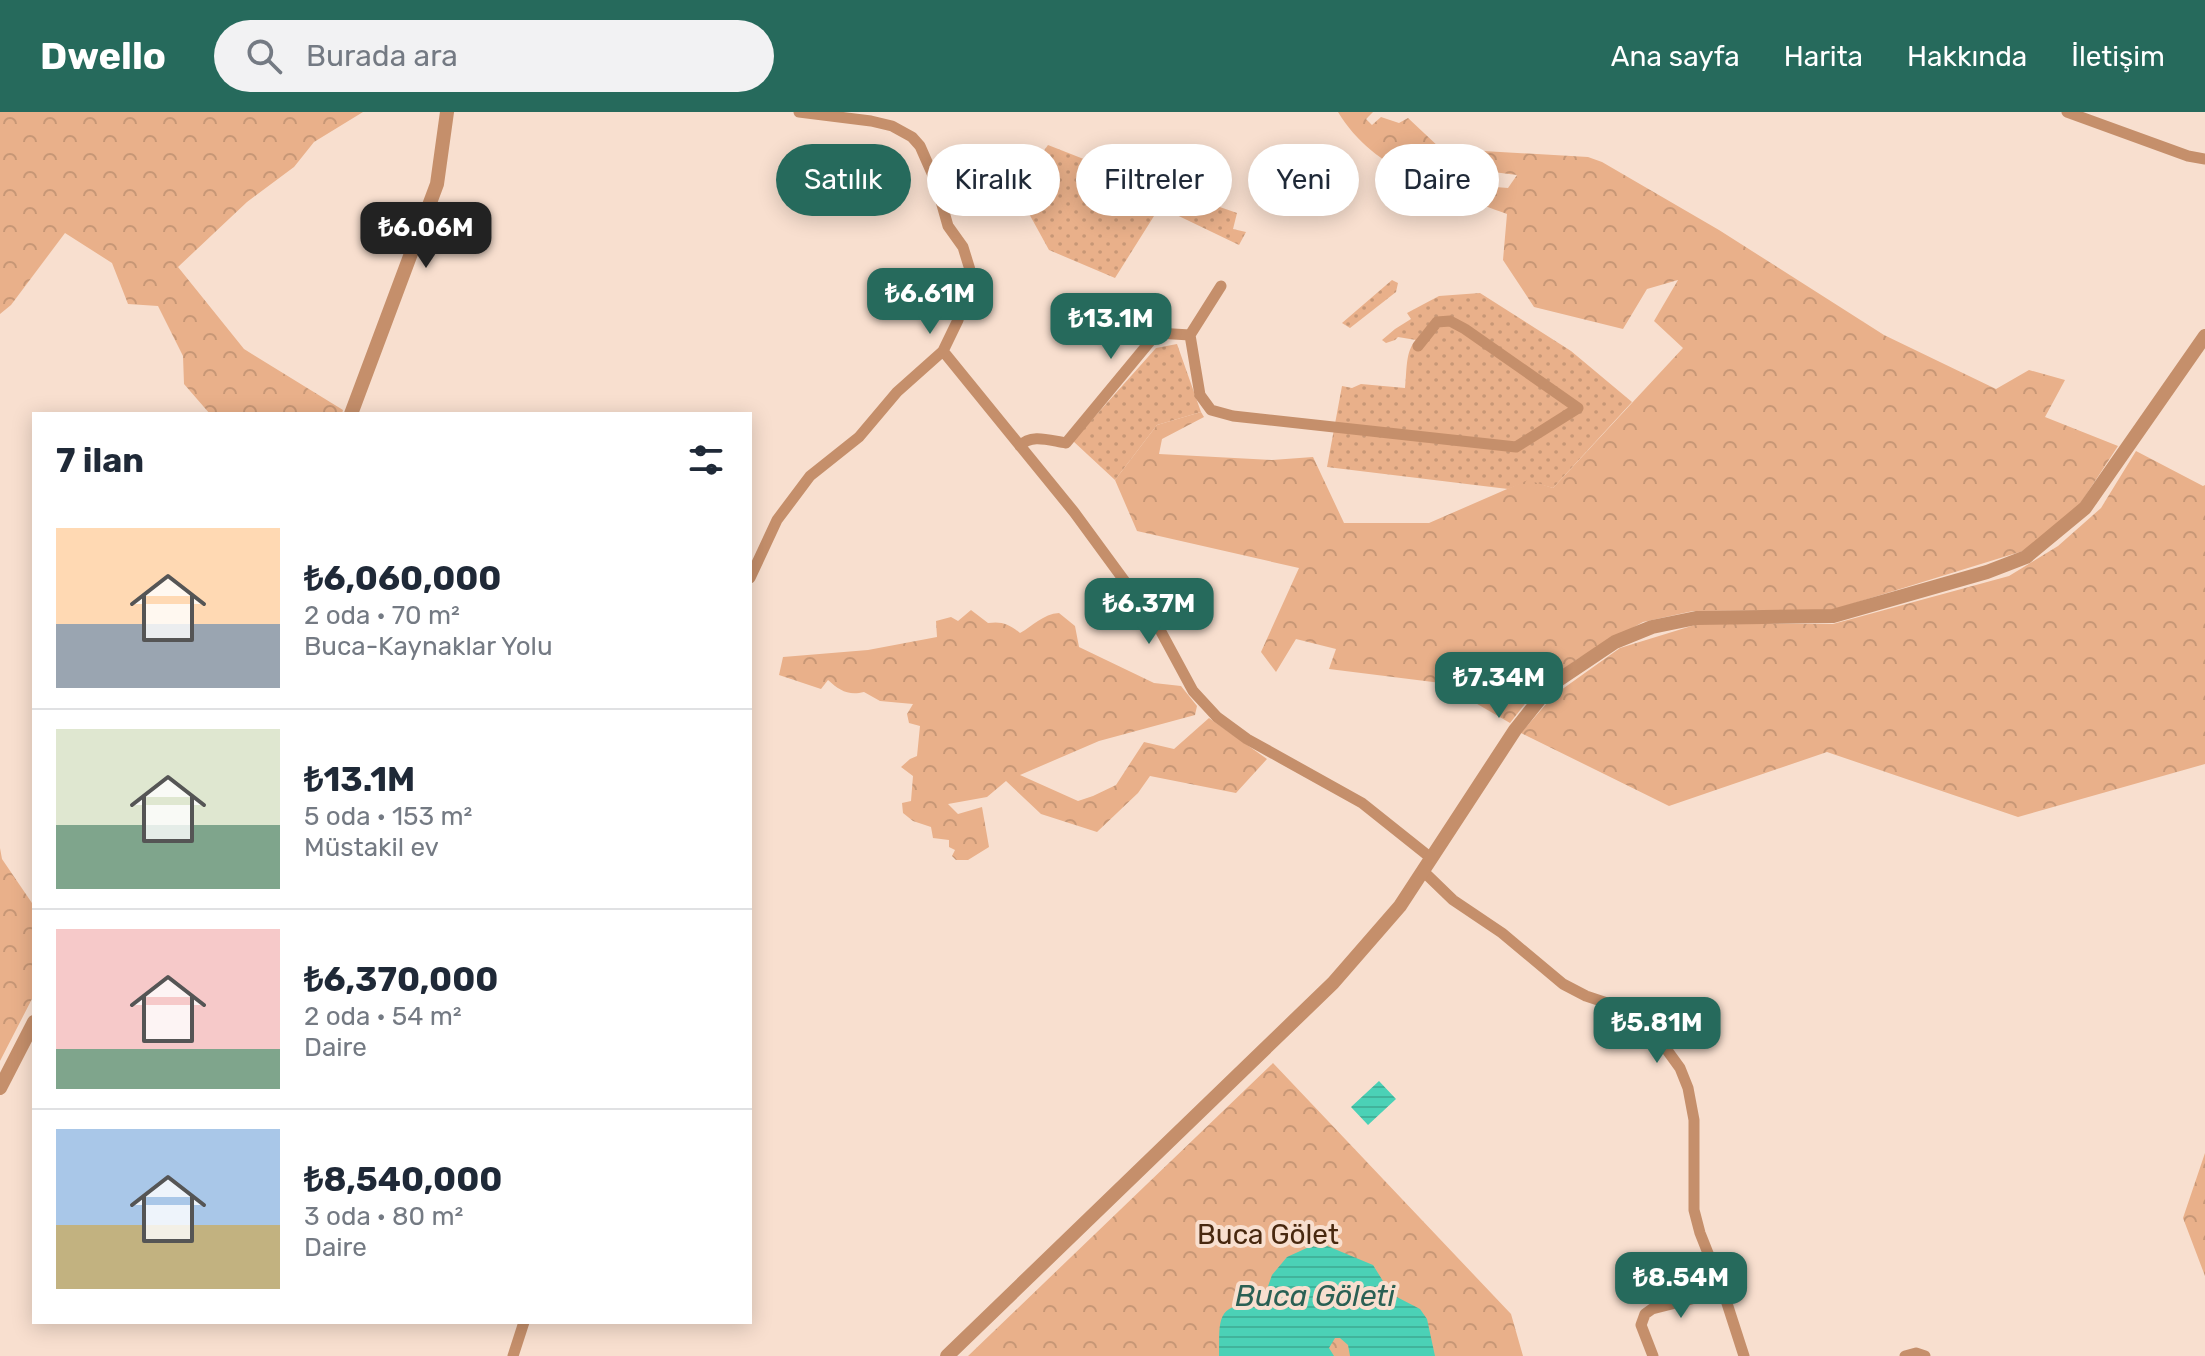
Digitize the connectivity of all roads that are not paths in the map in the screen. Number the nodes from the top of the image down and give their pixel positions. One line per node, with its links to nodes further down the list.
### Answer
1 (447, 112): 10 (street)
2 (799, 112): 9 (street)
3 (2067, 112): 4 (street)
4 (2205, 159)
5 (1221, 286): 6 (street)
6 (1190, 335): 8 (street); 11 (street)
7 (2205, 336): 13 (street)
8 (1418, 346)
9 (943, 351): 11 (street); 12 (street)
10 (352, 412)
11 (1020, 446): 13 (street)
12 (752, 574)
13 (1427, 865): 16 (street); 19 (street)
14 (32, 1026): 15 (street)
15 (0, 1088)
16 (1723, 1291): 20 (street); 21 (street)
17 (523, 1324): 18 (street)
18 (513, 1356)
19 (947, 1356)
20 (1653, 1356)
21 (1744, 1356)
22 (1905, 1356): 23 (street)
23 (1925, 1356)

